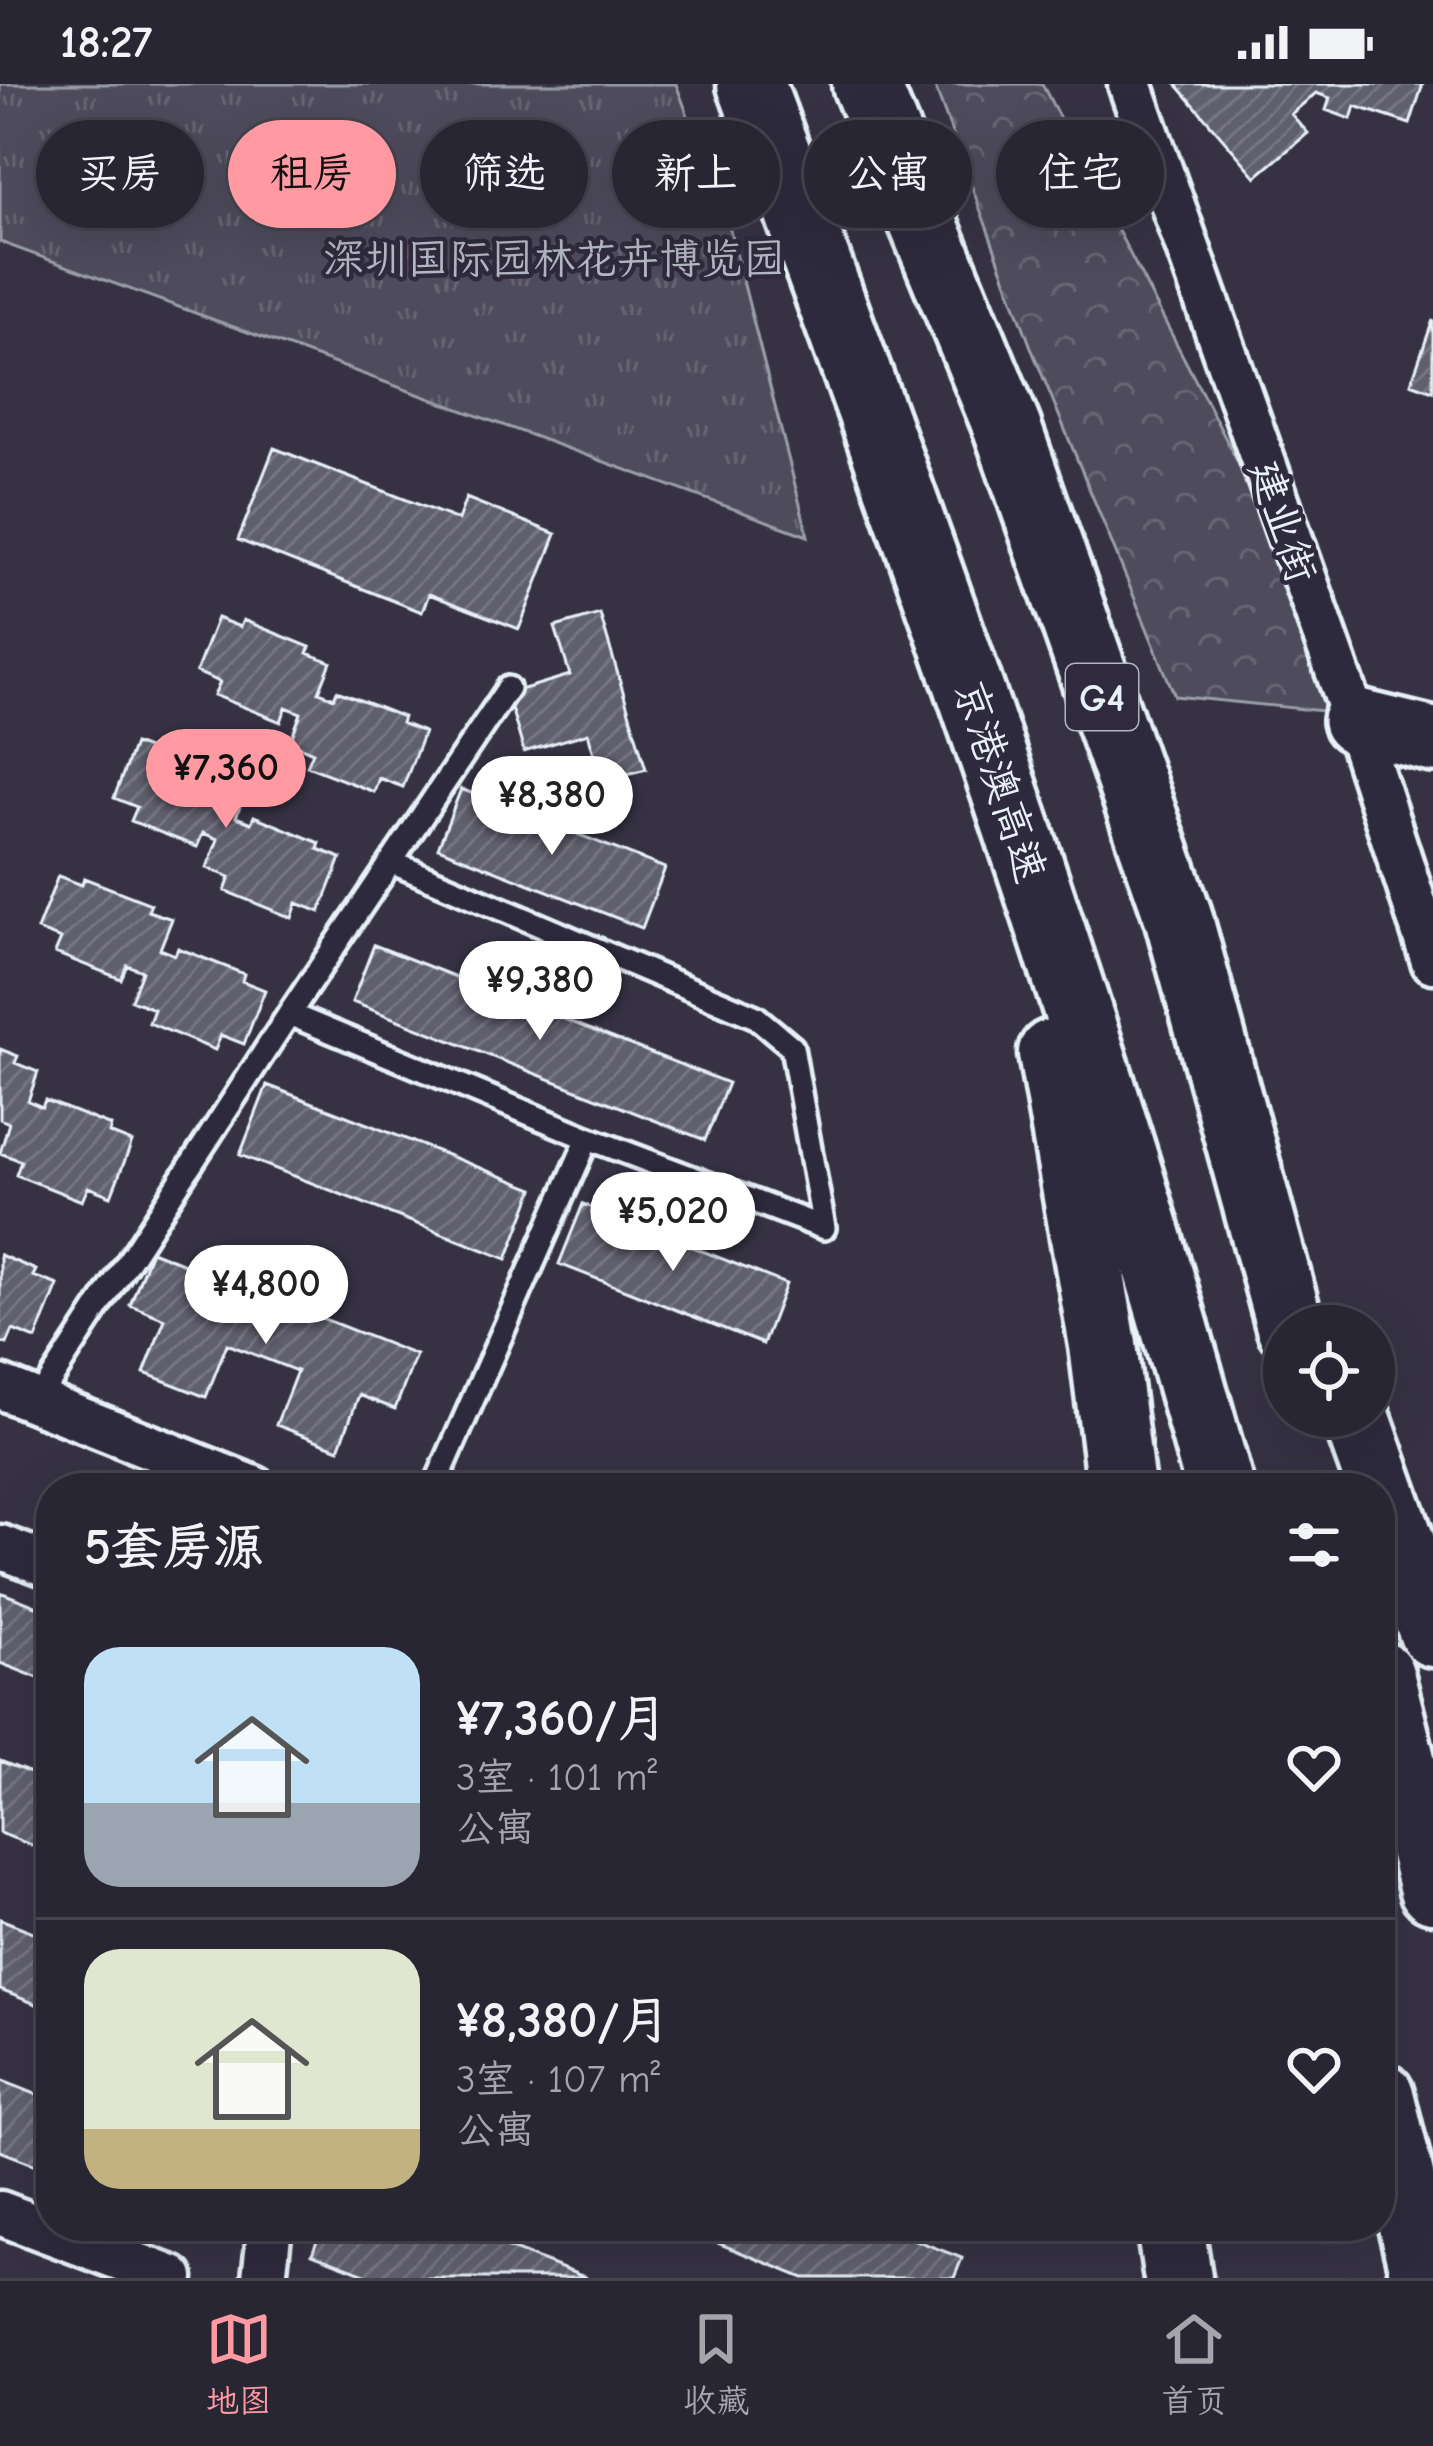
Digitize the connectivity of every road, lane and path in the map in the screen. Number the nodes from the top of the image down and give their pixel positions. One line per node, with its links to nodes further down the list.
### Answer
1 (751, 84): 7 (highway, 京港澳高速)
2 (866, 84): 9 (highway, G4)
3 (1130, 84): 5 (street, 建业街)
4 (508, 688): 8 (lane)
5 (1354, 722): 6 (main road); 10 (street, 建业街)
6 (1433, 740)
7 (989, 744): 20 (highway); 21 (highway, 京港澳高速)
8 (391, 862): 11 (lane); 12 (lane)
9 (1178, 916): 13 (highway, G4); 14 (highway)
10 (1433, 961)
11 (289, 1013): 12 (lane); 15 (lane)
12 (588, 1138): 19 (lane)
13 (1284, 1305)
14 (1317, 1305)
15 (19, 1393): 18 (street)
16 (1319, 1437): 22 (highway)
17 (1363, 1437): 23 (highway)
18 (217, 1473)
19 (441, 1473)
20 (1119, 1473)
21 (1216, 1473)
22 (1328, 1473)
23 (1376, 1473)
24 (1395, 1526): 27 (highway)
25 (0, 1547): 26 (street)
26 (36, 1560)
27 (1433, 1634)
28 (1395, 1736): 29 (highway)
29 (1433, 1889)
30 (1395, 2157): 39 (highway)
31 (0, 2213): 32 (street)
32 (36, 2227)
33 (74, 2241): 36 (street)
34 (268, 2241): 37 (street)
35 (1172, 2241): 38 (highway)
36 (172, 2278)
37 (264, 2278)
38 (1178, 2278)
39 (1425, 2278)

